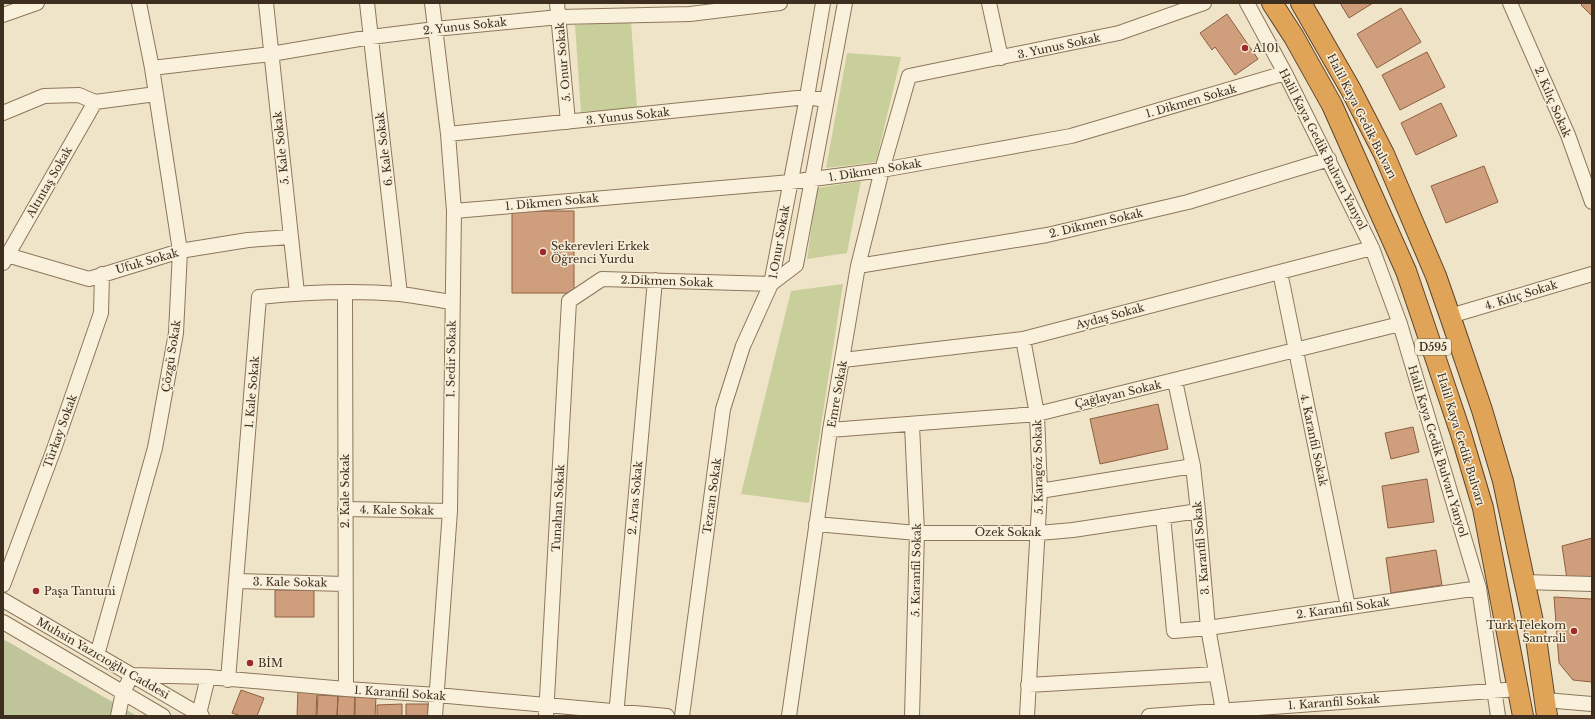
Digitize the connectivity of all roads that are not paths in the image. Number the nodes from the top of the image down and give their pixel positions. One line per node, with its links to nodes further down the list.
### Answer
1 (36, 3): 17 (street)
2 (140, 3): 23 (street, Çözgü Sokak)
3 (266, 3): 21 (street, 5. Kale Sokak)
4 (367, 3): 20 (street, 6. Kale Sokak)
5 (432, 3): 19 (street, 1. Sedir Sokak)
6 (557, 3): 18 (street, 5. Onur Sokak)
7 (780, 3): 16 (street, 2. Yunus Sokak)
8 (823, 3): 27 (street, 1.Onur Sokak)
9 (845, 3): 28 (street, 1.Onur Sokak)
10 (989, 3): 22 (street)
11 (1204, 3): 22 (street, 3. Yunus Sokak)
12 (1247, 3): 24 (street, Halil Kaya Gedik Bulvarı Yanyol)
13 (1272, 3): 89 (highway, Halil Kaya Gedik Bulvarı / D595)
14 (1301, 3): 54 (highway, Halil Kaya Gedik Bulvarı / D595)
15 (1510, 3): 37 (street, 2. Kılıç Sokak)
16 (689, 8): 18 (street, 2. Yunus Sokak)
17 (3, 15)
18 (559, 17): 19 (street, 2. Yunus Sokak); 31 (street, 5. Onur Sokak)
19 (435, 29): 20 (street, 2. Yunus Sokak); 32 (street, 1. Sedir Sokak)
20 (371, 37): 21 (street, 2. Yunus Sokak); 51 (street, 6. Kale Sokak)
21 (271, 54): 23 (street, 2. Yunus Sokak); 39 (street, 5. Kale Sokak)
22 (1000, 58): 25 (street, 3. Yunus Sokak)
23 (152, 68): 26 (street, Çözgü Sokak)
24 (1285, 73): 33 (street, Halil Kaya Gedik Bulvarı Yanyol); 34 (street, 1. Dikmen Sokak)
25 (909, 76): 34 (street, Emre Sokak)
26 (156, 94): 29 (street); 41 (street, Çözgü Sokak)
27 (807, 97): 28 (street, 3. Yunus Sokak); 31 (street, 3. Yunus Sokak); 36 (street, 1.Onur Sokak)
28 (826, 100): 35 (street, 1.Onur Sokak)
29 (95, 102): 30 (street); 42 (street, Altıntaş Sokak)
30 (3, 113)
31 (568, 122): 32 (street, 3. Yunus Sokak)
32 (448, 134): 38 (street, 1. Sedir Sokak)
33 (1329, 159): 40 (street, Halil Kaya Gedik Bulvarı Yanyol); 43 (street, 2. Dikmen Sokak)
34 (882, 170): 35 (street, 1. Dikmen Sokak); 43 (street, Emre Sokak)
35 (812, 180): 36 (street, 1. Dikmen Sokak); 48 (street, 1.Onur Sokak)
36 (790, 182): 38 (street, 1. Dikmen Sokak); 48 (street, 1.Onur Sokak)
37 (1592, 202)
38 (454, 211): 53 (street, 1. Sedir Sokak)
39 (291, 237): 41 (street, Ufuk Sokak); 49 (street, 5. Kale Sokak)
40 (1372, 248): 44 (street, Aydaş Sokak); 55 (street, Halil Kaya Gedik Bulvarı Yanyol)
41 (180, 251): 45 (street, Ufuk Sokak); 82 (street, Çözgü Sokak)
42 (5, 259): 45 (street, Ufuk Sokak)
43 (858, 266): 58 (street, Emre Sokak)
44 (1280, 272): 56 (street, Aydaş Sokak); 57 (street, 4. Karanfil Sokak)
45 (102, 274): 76 (street, Türkay Sokak)
46 (1592, 274): 54 (street, 4. Kılıç Sokak)
47 (655, 280): 48 (street, 2.Dikmen Sokak); 52 (street, 2.Dikmen Sokak); 97 (street, 2. Aras Sokak)
48 (771, 284): 103 (street, Tezcan Sokak)
49 (297, 293): 50 (street, 1. Kale Sokak); 72 (street, 1. Kale Sokak)
50 (345, 293): 51 (street, 1. Kale Sokak); 65 (street, 2. Kale Sokak)
51 (400, 294): 53 (street, 1. Kale Sokak)
52 (570, 300): 95 (street, Tunahan Sokak)
53 (452, 302): 66 (street, 1. Sedir Sokak)
54 (1450, 316): 73 (highway, Halil Kaya Gedik Bulvarı / D595)
55 (1400, 324): 57 (street, Çağlayan Sokak); 77 (street, Halil Kaya Gedik Bulvarı Yanyol)
56 (1023, 339): 58 (street, Aydaş Sokak); 60 (street, 5. Karagöz Sokak)
57 (1296, 351): 59 (street, Çağlayan Sokak); 79 (street, 4. Karanfil Sokak)
58 (843, 360): 62 (street, Emre Sokak)
59 (1175, 380): 60 (street, Çağlayan Sokak); 63 (street, 3. Karanfil Sokak)
60 (1037, 414): 61 (street, Çağlayan Sokak); 64 (street, 5. Karagöz Sokak)
61 (912, 424): 62 (street, Çağlayan Sokak); 70 (street, 5. Karanfil Sokak)
62 (830, 430): 69 (street, Emre Sokak)
63 (1193, 466): 64 (street); 67 (street, 3. Karanfil Sokak)
64 (1040, 491): 71 (street, 5. Karagöz Sokak)
65 (345, 509): 66 (street, 4. Kale Sokak); 74 (street, 2. Kale Sokak)
66 (450, 511): 92 (street, 1. Sedir Sokak)
67 (1198, 511): 68 (street, Özek Sokak); 81 (street, 3. Karanfil Sokak)
68 (1163, 516): 71 (street, Özek Sokak); 81 (street, 2. Karanfil Sokak)
69 (816, 524): 70 (street, Özek Sokak); 104 (street, Emre Sokak)
70 (917, 532): 71 (street, Özek Sokak); 105 (street, 5. Karanfil Sokak)
71 (1039, 532): 87 (street, 5. Karagöz Sokak)
72 (236, 581): 74 (street, 3. Kale Sokak); 86 (street, 1. Kale Sokak)
73 (1524, 582): 75 (street); 94 (highway, Halil Kaya Gedik Bulvarı / D595)
74 (345, 584): 88 (street, 2. Kale Sokak)
75 (1592, 584)
76 (3, 585)
77 (1479, 588): 79 (street, 2. Karanfil Sokak); 90 (street, Halil Kaya Gedik Bulvarı Yanyol)
78 (3, 600): 82 (street, Muhsin Yazıcıoğlu Caddesi)
79 (1348, 607): 81 (street, 2. Karanfil Sokak)
80 (3, 622): 91 (street, Muhsin Yazıcıoğlu Caddesi)
81 (1208, 628): 83 (street, 3. Karanfil Sokak)
82 (97, 655): 84 (street, Muhsin Yazıcıoğlu Caddesi)
83 (1216, 674): 87 (street); 96 (street, 3. Karanfil Sokak)
84 (132, 675): 85 (street, 1. Karanfil Sokak); 91 (street); 98 (street, Muhsin Yazıcıoğlu Caddesi)
85 (208, 678): 86 (street, 1. Karanfil Sokak); 98 (street)
86 (228, 680): 88 (street, 1. Karanfil Sokak)
87 (1028, 685): 106 (street, 5. Karagöz Sokak)
88 (346, 689): 92 (street, 1. Karanfil Sokak)
89 (1519, 689): 90 (street, 1. Karanfil Sokak); 109 (highway, Halil Kaya Gedik Bulvarı / D595)
90 (1494, 690): 96 (street, 1. Karanfil Sokak); 108 (street, Halil Kaya Gedik Bulvarı Yanyol)
91 (123, 692): 99 (street); 100 (street, Muhsin Yazıcıoğlu Caddesi)
92 (436, 695): 95 (street, 1. Karanfil Sokak); 101 (street, 1. Sedir Sokak)
93 (1592, 704): 94 (street)
94 (1546, 708)
95 (546, 710): 97 (street, 1. Karanfil Sokak)
96 (1224, 713): 107 (street, 1. Karanfil Sokak)
97 (616, 714): 102 (street, 1. Karanfil Sokak)
98 (201, 715)
99 (118, 716)
100 (163, 716)
101 (435, 716)
102 (667, 716)
103 (682, 716)
104 (789, 716)
105 (912, 716)
106 (1027, 716)
107 (1149, 716)
108 (1498, 716)
109 (1523, 716)

